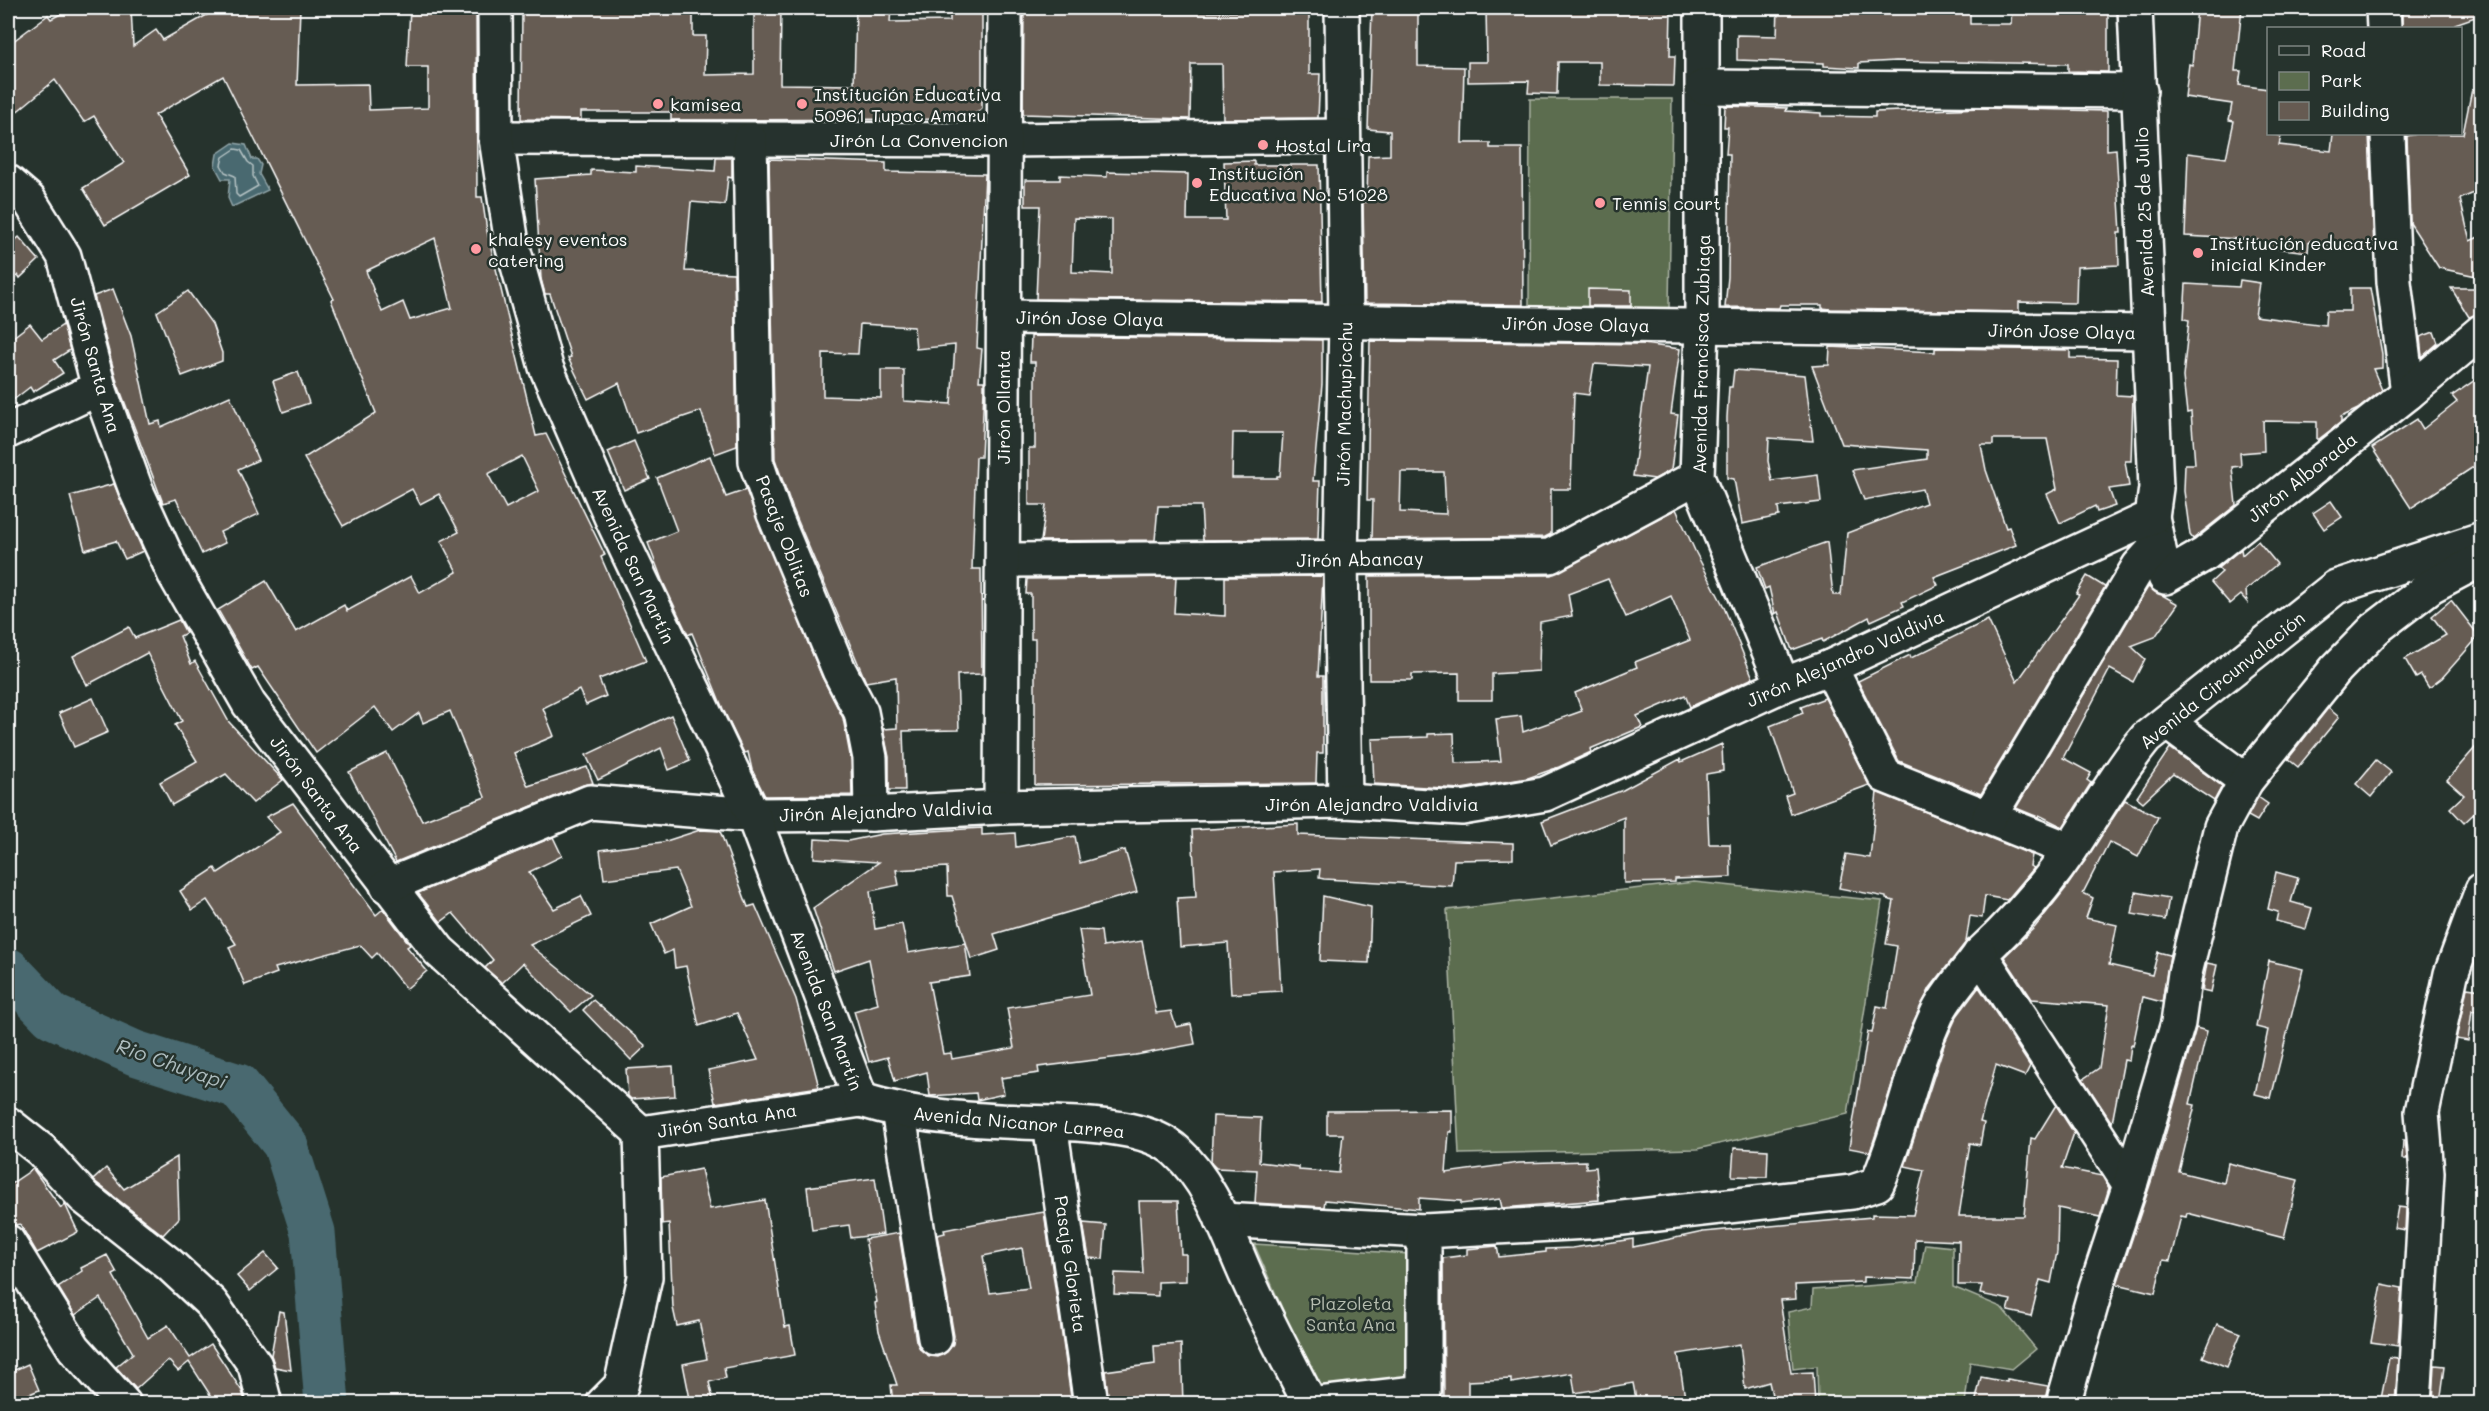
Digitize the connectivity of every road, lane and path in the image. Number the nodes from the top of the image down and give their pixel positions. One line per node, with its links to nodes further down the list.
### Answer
1 (495, 8): 12 (street, Avenida San Martín)
2 (1005, 8): 14 (street, Jirón Ollanta)
3 (1342, 8): 11 (street, Jirón Machupicchu)
4 (1702, 8): 8 (street, Avenida Francisca Zubiaga)
5 (2136, 8): 9 (street, Avenida 25 de Julio)
6 (2383, 8): 7 (street)
7 (2384, 27)
8 (1703, 87): 9 (street); 18 (street, Avenida Francisca Zubiaga)
9 (2140, 91): 20 (street, Avenida 25 de Julio)
10 (2388, 135): 22 (street)
11 (1342, 136): 14 (street, Jirón La Convencion); 17 (street, Jirón Machupicchu)
12 (496, 138): 13 (street, Jirón La Convencion); 37 (street, Avenida San Martín)
13 (750, 140): 14 (street, Jirón La Convencion); 36 (street, Pasaje Oblitas)
14 (1003, 140): 16 (street, Jirón Ollanta)
15 (8, 182): 21 (street, Jirón Santa Ana)
16 (1003, 317): 17 (street, Jirón Jose Olaya); 29 (street, Jirón Ollanta)
17 (1346, 322): 18 (street, Jirón Jose Olaya); 27 (street, Jirón Machupicchu)
18 (1702, 326): 20 (street, Jirón Jose Olaya); 24 (street, Avenida Francisca Zubiaga)
19 (2481, 331): 22 (street, Jirón Alborada)
20 (2149, 332): 25 (street, Avenida 25 de Julio)
21 (99, 388): 23 (street); 40 (street, Jirón Santa Ana)
22 (2408, 393): 25 (street, Jirón Alborada)
23 (8, 431)
24 (1697, 477): 27 (street, Jirón Abancay); 31 (street, Avenida Francisca Zubiaga)
25 (2155, 517): 30 (street, Jirón Alejandro Valdivia); 38 (street)
26 (2481, 539): 32 (street, Avenida Circunvalación)
27 (1341, 559): 29 (street, Jirón Abancay); 34 (street, Jirón Machupicchu)
28 (2481, 559): 33 (street)
29 (1003, 560): 35 (street, Jirón Ollanta)
30 (1830, 667): 31 (street, Jirón Alejandro Valdivia); 38 (street)
31 (1783, 685): 34 (street, Jirón Alejandro Valdivia)
32 (2168, 723): 33 (street); 39 (street, Avenida Circunvalación)
33 (2246, 781): 48 (street)
34 (1345, 801): 35 (street, Jirón Alejandro Valdivia)
35 (1001, 807): 36 (street, Jirón Alejandro Valdivia)
36 (871, 814): 37 (street, Jirón Alejandro Valdivia)
37 (753, 815): 40 (street, Jirón Alejandro Valdivia); 43 (street, Avenida San Martín)
38 (1989, 817): 39 (street)
39 (2070, 850): 42 (street, Avenida Circunvalación)
40 (387, 886): 47 (street, Jirón Santa Ana)
41 (2481, 890): 60 (street)
42 (1980, 954): 48 (street); 50 (street, Avenida Circunvalación)
43 (861, 1100): 44 (street, Avenida Nicanor Larrea); 47 (street, Jirón Santa Ana)
44 (898, 1110): 46 (street, Avenida Nicanor Larrea); 52 (street)
45 (8, 1124): 54 (street)
46 (1050, 1124): 49 (street, Avenida Nicanor Larrea); 56 (street, Pasaje Glorieta)
47 (641, 1133): 55 (street)
48 (2130, 1185): 59 (street)
49 (1222, 1220): 50 (street); 57 (street, Avenida Nicanor Larrea)
50 (1424, 1231): 58 (street)
51 (8, 1242): 53 (street)
52 (934, 1338)
53 (124, 1404)
54 (265, 1404)
55 (603, 1404)
56 (1091, 1404)
57 (1310, 1404)
58 (1318, 1404)
59 (2063, 1404)
60 (2414, 1404)

